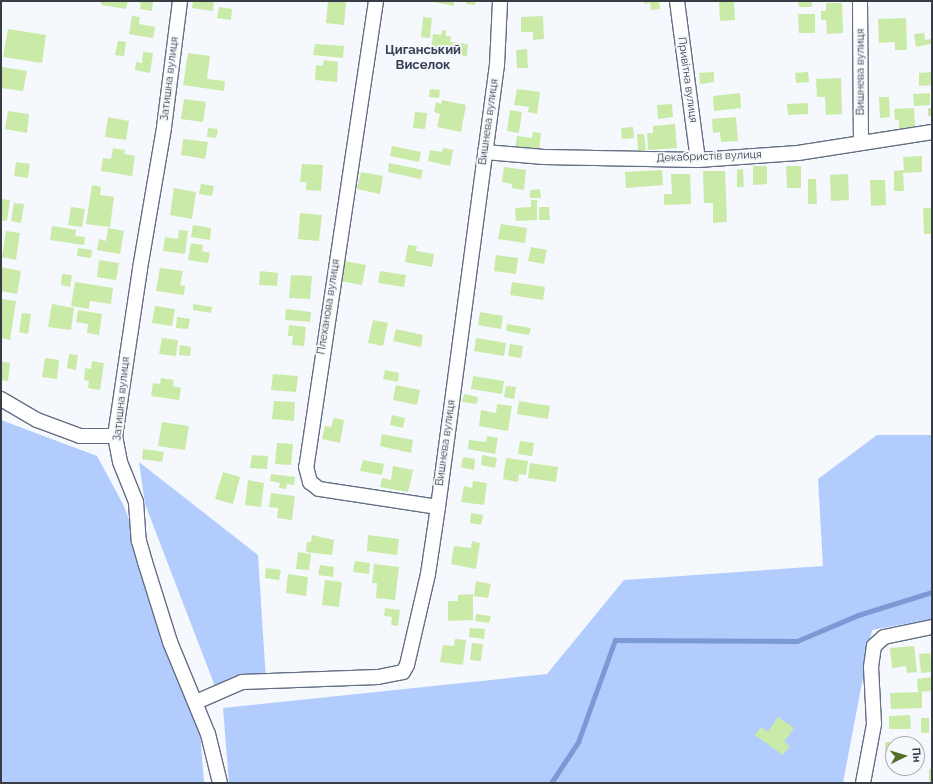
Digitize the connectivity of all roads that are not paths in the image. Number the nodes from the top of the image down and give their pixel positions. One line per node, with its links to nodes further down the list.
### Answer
1 (180, 1): 11 (street, Затишна вулиця)
2 (376, 1): 12 (street, Плеханова вулиця)
3 (500, 1): 8 (street, Вишнева вулиця)
4 (677, 1): 9 (street, Привітна вулиця)
5 (860, 1): 7 (street, Вишнева вулиця)
6 (932, 132): 7 (street, Декабристів вулиця)
7 (861, 143): 9 (street, Декабристів вулиця)
8 (485, 152): 9 (street, Декабристів вулиця); 12 (street, Вишнева вулиця)
9 (698, 160)
10 (1, 399): 11 (street)
11 (116, 436): 14 (street, Затишна вулиця)
12 (438, 507): 14 (street, Вишнева вулиця)
13 (932, 627): 16 (street)
14 (196, 702): 15 (street, Затишна вулиця)
15 (220, 783)
16 (863, 783)

